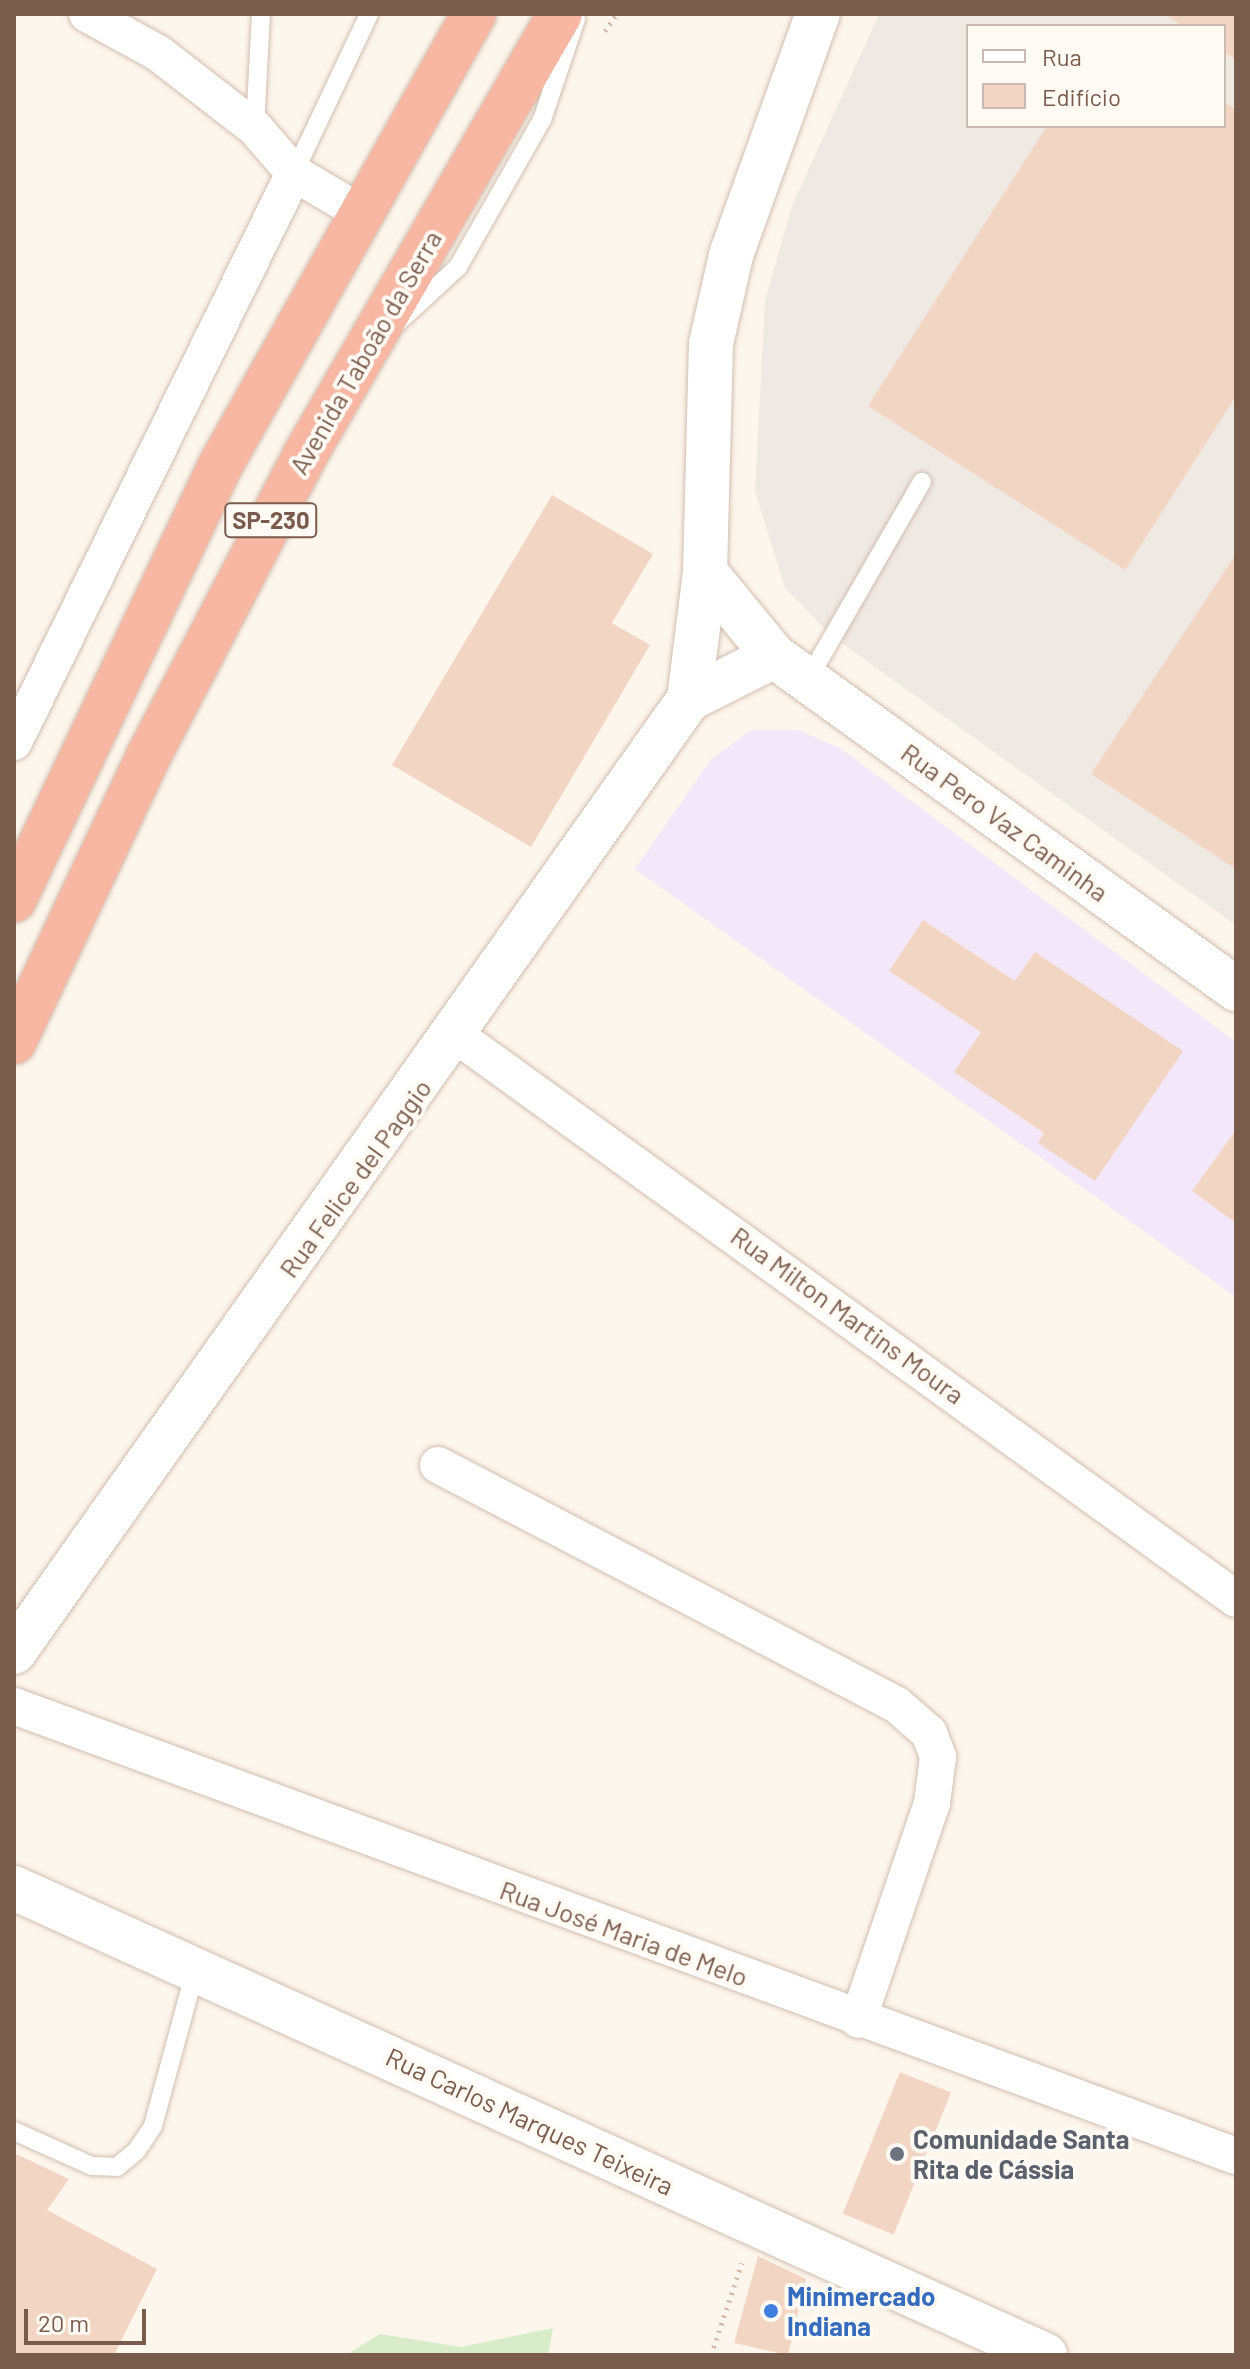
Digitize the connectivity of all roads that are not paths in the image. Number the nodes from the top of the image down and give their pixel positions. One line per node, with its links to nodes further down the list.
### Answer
1 (87, 14): 8 (street)
2 (261, 14): 8 (lane)
3 (369, 14): 9 (lane)
4 (474, 14): 10 (highway, SP-230)
5 (560, 14): 11 (highway, Avenida Taboão da Serra / SP-230)
6 (577, 14): 11 (lane)
7 (818, 14): 13 (street)
8 (255, 128): 9 (street)
9 (294, 173): 10 (street); 16 (street)
10 (358, 211): 17 (highway, SP-230)
11 (364, 349): 20 (highway, Avenida Taboão da Serra / SP-230)
12 (922, 482): 14 (lane)
13 (705, 572): 14 (street, Rua Pero Vaz Caminha); 15 (street)
14 (790, 668): 15 (street); 18 (street, Rua Pero Vaz Caminha)
15 (689, 699): 19 (street, Rua Felice del Paggio)
16 (14, 742)
17 (14, 900)
18 (1236, 989)
19 (457, 1036): 22 (street, Rua Milton Martins Moura); 23 (street, Rua Felice del Paggio)
20 (14, 1042)
21 (438, 1465): 27 (street)
22 (1236, 1599)
23 (14, 1652)
24 (14, 1706): 27 (street, Rua José Maria de Melo)
25 (14, 1888): 26 (street, Rua Carlos Marques Teixeira)
26 (196, 1967): 28 (lane); 30 (street, Rua Carlos Marques Teixeira)
27 (858, 2020): 29 (street, Rua José Maria de Melo)
28 (14, 2131)
29 (1236, 2156)
30 (1045, 2355)

